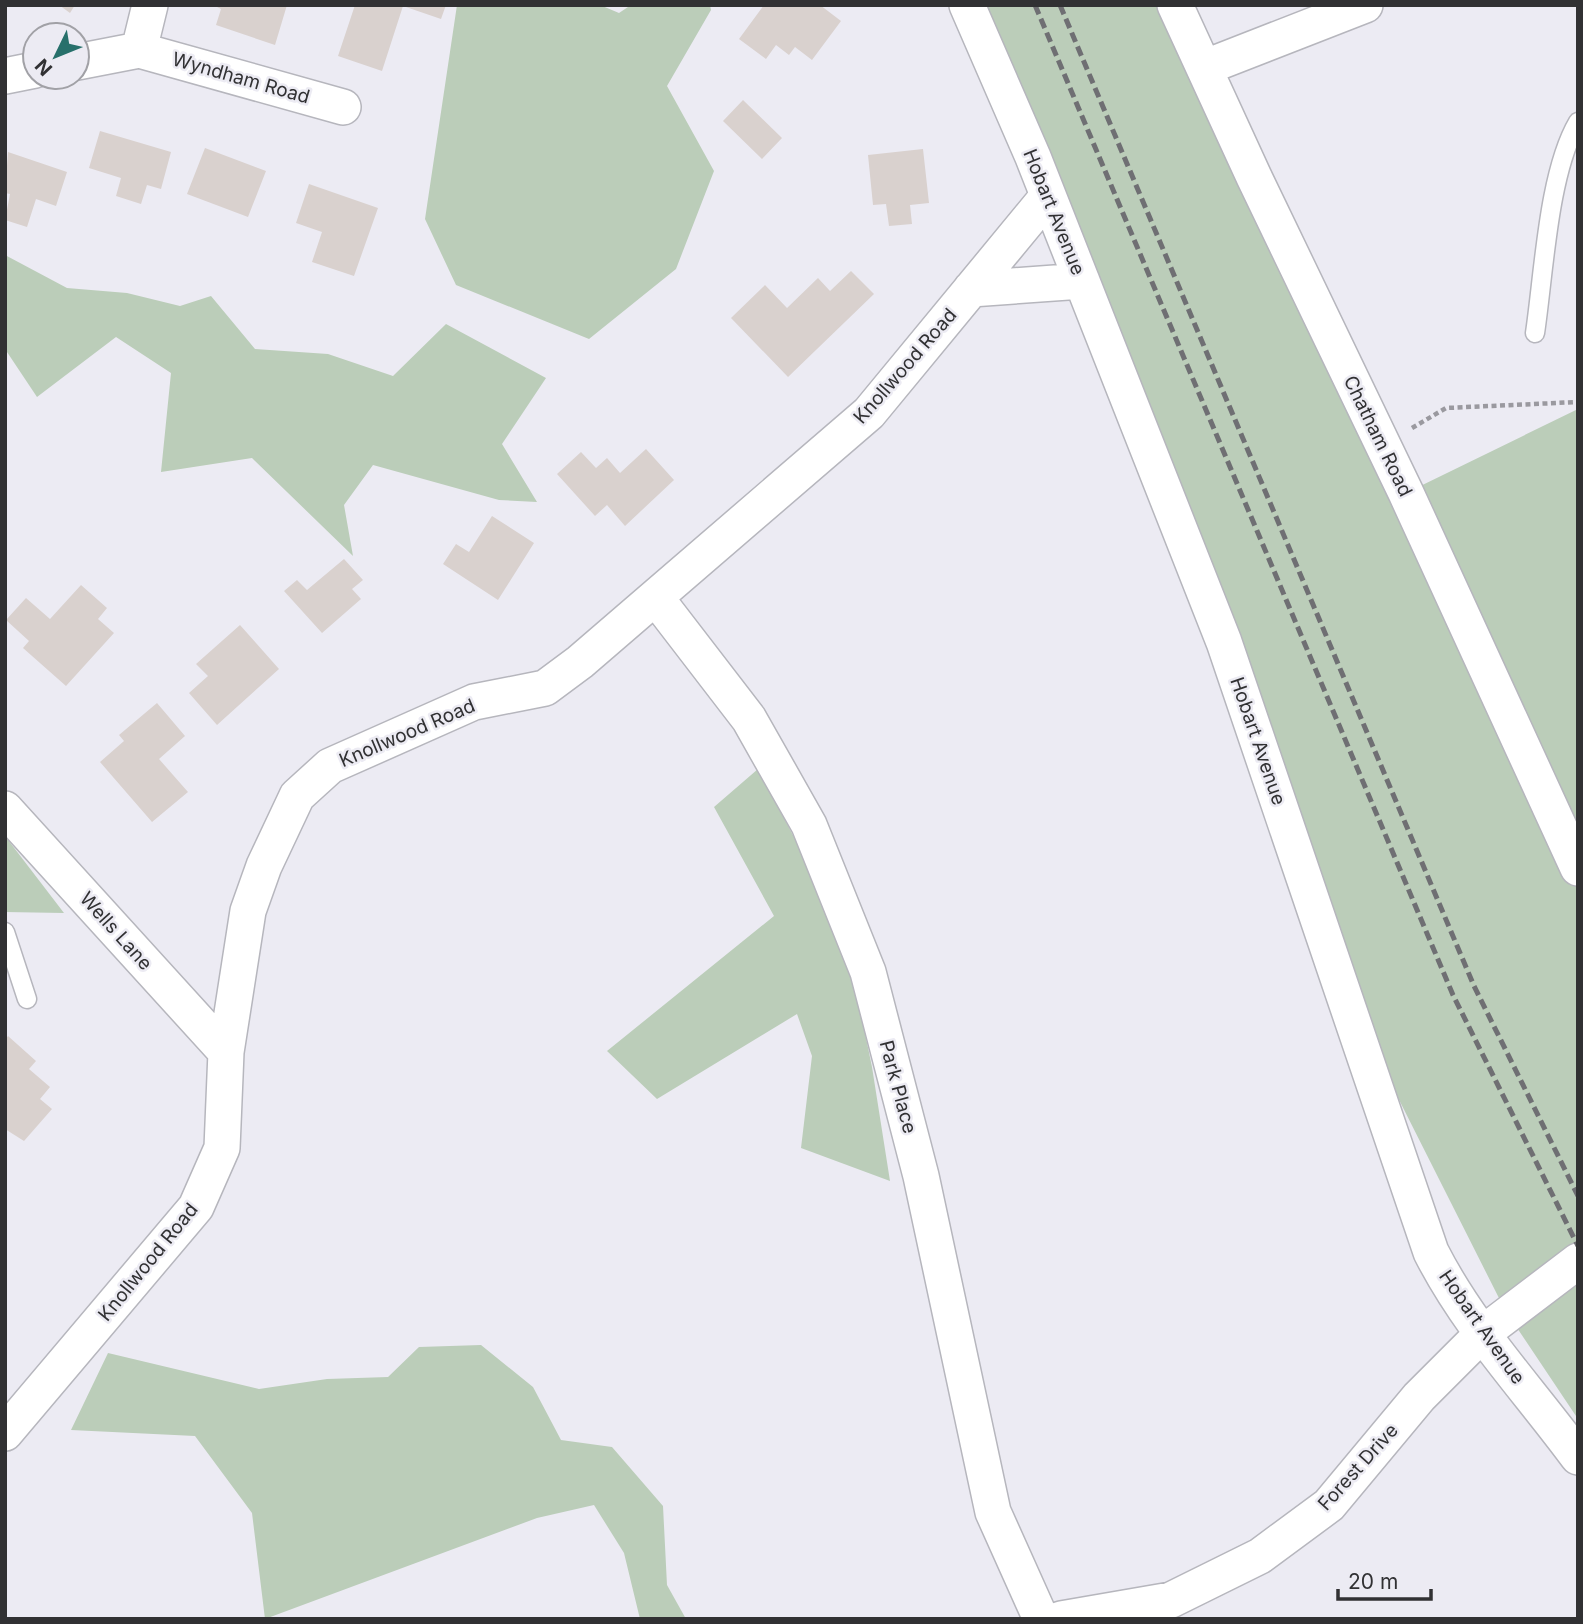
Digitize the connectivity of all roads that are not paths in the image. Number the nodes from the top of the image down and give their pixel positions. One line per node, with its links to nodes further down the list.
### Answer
1 (150, 5): 5 (street)
2 (967, 5): 10 (street, Hobart Avenue)
3 (1175, 5): 7 (street, Chatham Road)
4 (1365, 5): 7 (street)
5 (139, 50): 6 (street, Wyndham Road); 8 (street, Wyndham Road)
6 (91, 59)
7 (1206, 67): 16 (street, Chatham Road)
8 (342, 107)
9 (1578, 122): 13 (lane)
10 (1048, 196): 11 (street, Hobart Avenue); 12 (street, Knollwood Road)
11 (1082, 282): 12 (street); 21 (street, Hobart Avenue)
12 (971, 289): 14 (street, Knollwood Road)
13 (1535, 333)
14 (656, 598): 19 (street, Knollwood Road); 24 (street, Park Place)
15 (5, 809): 19 (street, Wells Lane)
16 (1578, 868)
17 (5, 932): 18 (lane)
18 (27, 999)
19 (226, 1052): 22 (street, Knollwood Road)
20 (1578, 1261): 21 (street, Forest Drive)
21 (1482, 1334): 23 (street, Hobart Avenue); 25 (street, Forest Drive)
22 (5, 1433)
23 (1578, 1457)
24 (1041, 1619)
25 (1061, 1619)

